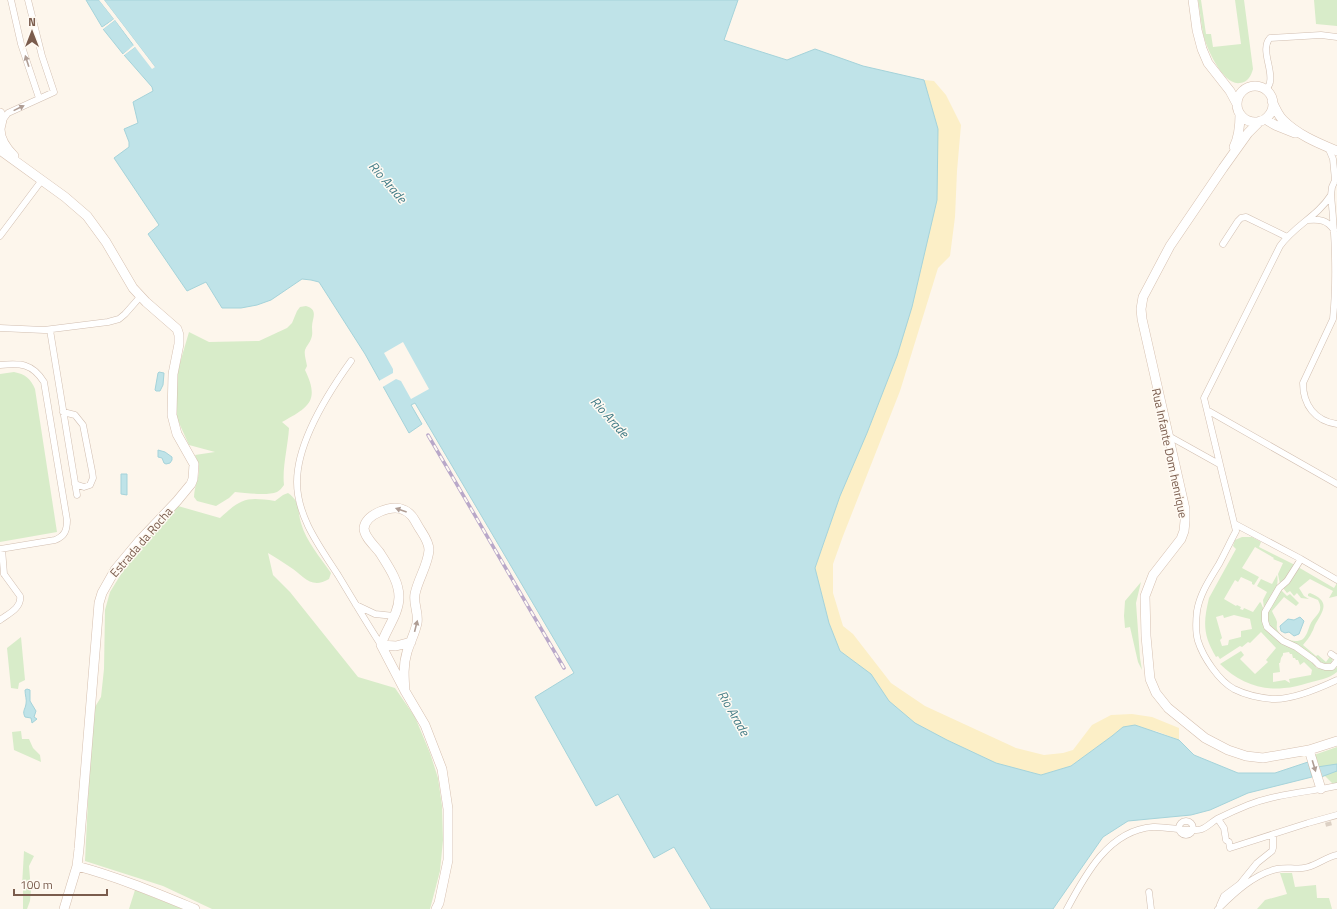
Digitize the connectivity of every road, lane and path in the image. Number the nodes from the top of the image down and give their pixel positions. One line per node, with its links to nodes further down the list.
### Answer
1 (11, 0): 8 (street, one-way to 1)
2 (28, 0): 8 (street)
3 (1193, 0): 5 (street)
4 (1337, 37): 7 (street)
5 (1218, 75): 6 (street); 10 (street)
6 (1243, 90): 7 (street); 10 (street)
7 (1266, 90): 9 (street)
8 (39, 98): 13 (street, one-way to 8)
9 (1272, 102): 12 (street); 14 (street)
10 (1237, 104): 11 (street)
11 (1240, 114): 12 (street); 21 (street)
12 (1262, 120): 14 (street); 21 (street)
13 (1, 121): 20 (street)
14 (1311, 139): 16 (street)
15 (0, 147): 19 (street)
16 (1328, 147): 18 (street); 22 (street)
17 (0, 150): 19 (street)
18 (1337, 151)
19 (10, 157): 20 (street)
20 (26, 168): 23 (street)
21 (1223, 168): 39 (street, Rua Infante Dom henrique)
22 (1336, 178): 24 (street)
23 (42, 180): 27 (street); 30 (street)
24 (1331, 195): 25 (street); 26 (street)
25 (1308, 220): 26 (street); 28 (street)
26 (1334, 232): 31 (street)
27 (0, 236)
28 (1287, 237): 29 (street); 36 (street)
29 (1223, 244)
30 (140, 297): 33 (street); 67 (street, Estrada da Rocha)
31 (1337, 299): 38 (street)
32 (0, 328): 33 (street)
33 (50, 330): 37 (street)
34 (351, 361): 49 (street)
35 (0, 365): 45 (street)
36 (1207, 410): 40 (street); 42 (street)
37 (63, 412): 41 (street); 41 (street)
38 (1337, 424)
39 (1167, 435): 40 (street); 60 (street, Rua Infante Dom henrique)
40 (1219, 464): 44 (street)
41 (75, 484): 43 (street)
42 (1337, 484)
43 (77, 495)
44 (1235, 524): 46 (street); 57 (street)
45 (1, 549): 47 (street)
46 (1301, 559): 48 (street); 56 (street)
47 (2, 575): 51 (street)
48 (1337, 580)
49 (356, 606): 50 (street); 53 (street)
50 (394, 616): 52 (street, one-way to 50); 53 (street)
51 (0, 620)
52 (411, 642): 53 (street); 58 (street)
53 (381, 645): 58 (street)
54 (1331, 654): 55 (street)
55 (1337, 658)
56 (1337, 661)
57 (1337, 680)
58 (405, 691): 71 (street)
59 (1337, 741): 60 (street, Rua Infante Dom henrique)
60 (1309, 750): 61 (street, one-way to 61)
61 (1320, 786): 62 (street); 64 (street)
62 (1337, 786)
63 (1337, 815): 65 (street)
64 (1218, 819): 65 (street); 72 (street)
65 (1273, 835): 74 (street)
66 (1337, 855): 74 (street)
67 (77, 866): 69 (street, Estrada da Rocha); 70 (street)
68 (1149, 892): 73 (street)
69 (64, 909)
70 (195, 909)
71 (436, 909)
72 (1067, 909)
73 (1151, 909)
74 (1218, 909)

